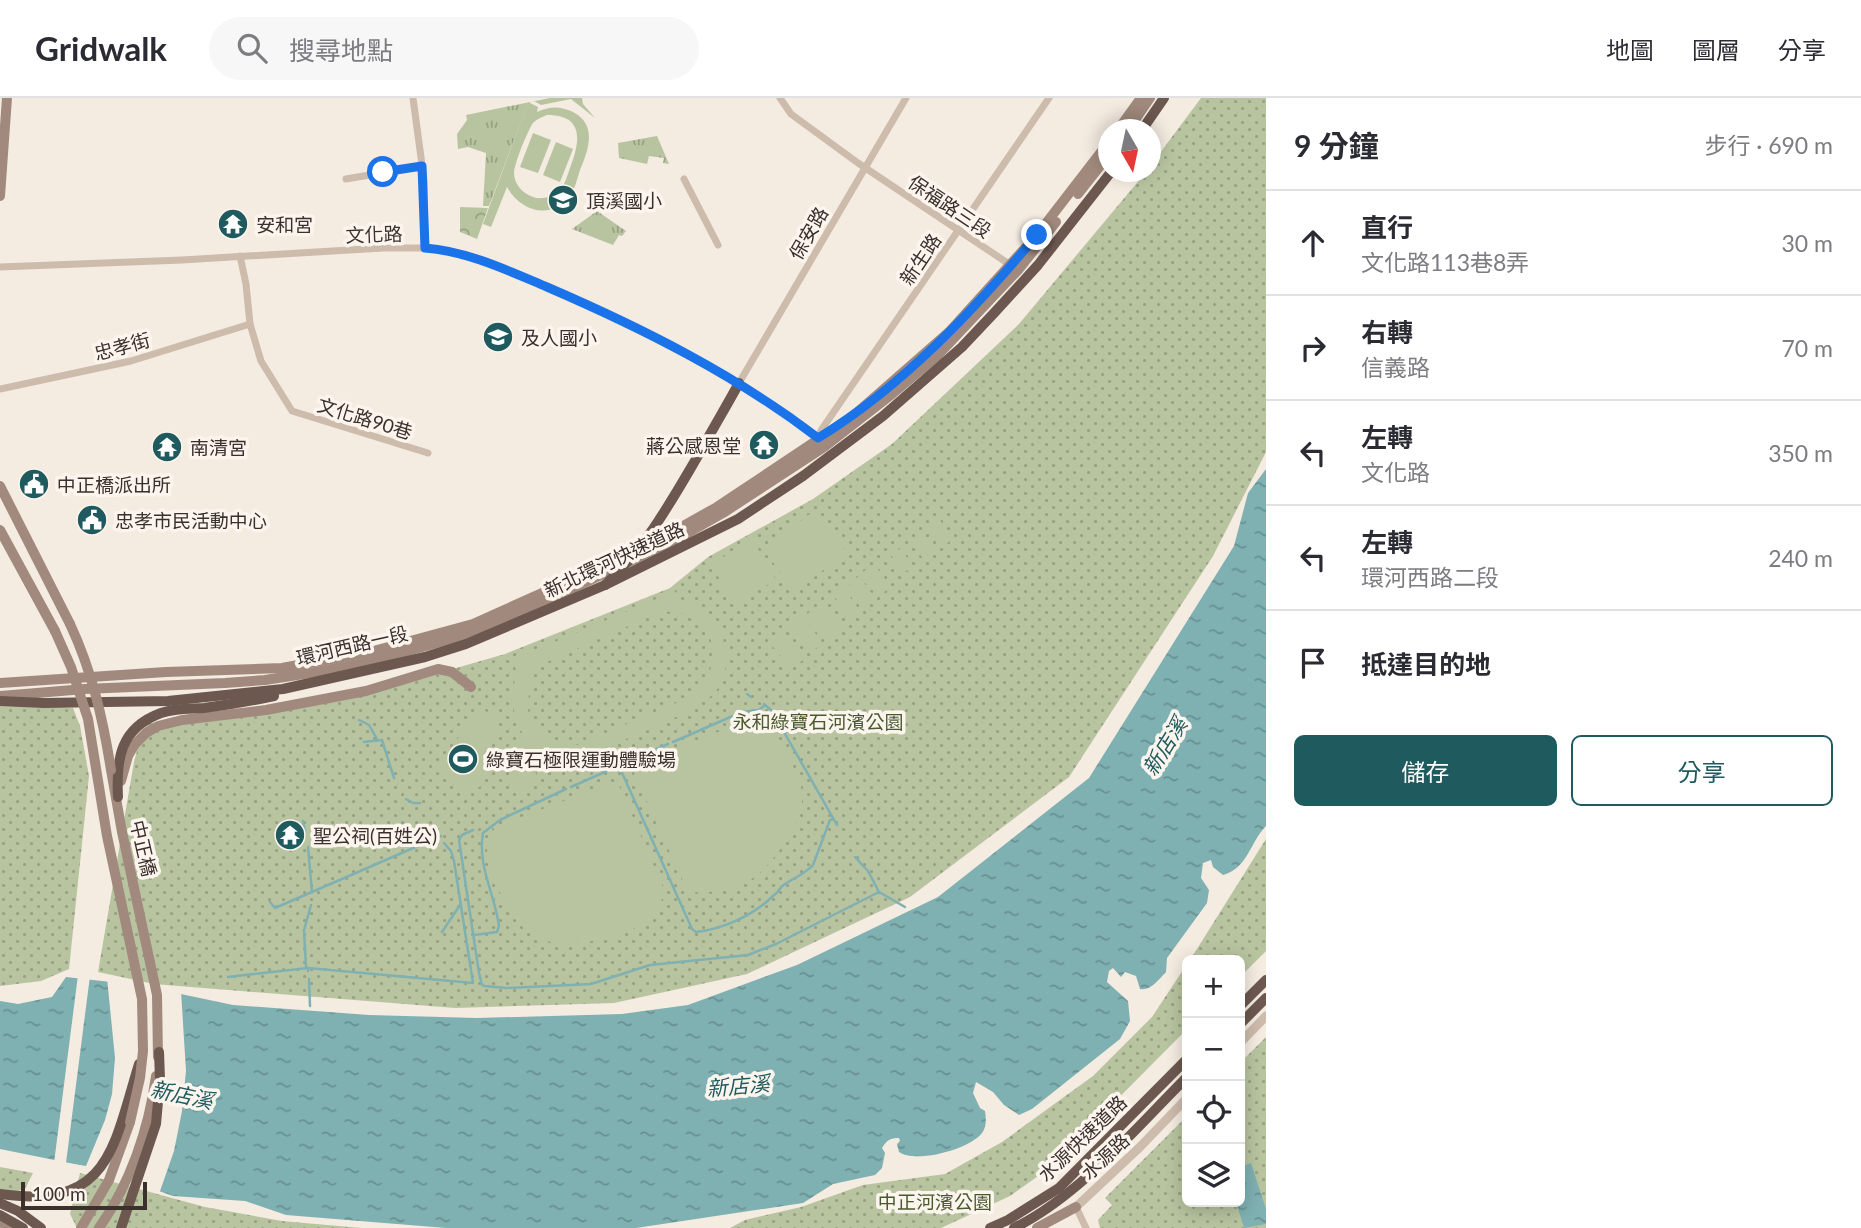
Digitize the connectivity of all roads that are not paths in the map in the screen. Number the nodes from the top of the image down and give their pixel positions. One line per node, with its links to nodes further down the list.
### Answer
1 (7, 98): 19 (main road)
2 (413, 98): 13 (street)
3 (780, 98): 14 (street, 保福路三段)
4 (906, 98): 14 (street, 保安路)
5 (1049, 98): 20 (street, 新生路)
6 (1141, 98): 9 (main road)
7 (1150, 98): 10 (main road)
8 (1164, 98): 11 (highway)
9 (1126, 119)
10 (1136, 119)
11 (1150, 119)
12 (1098, 156): 25 (main road)
13 (422, 166): 16 (street); 22 (street)
14 (865, 167): 20 (street, 保福路三段); 27 (street, 保安路)
15 (1098, 168): 25 (main road)
16 (346, 179)
17 (684, 180): 21 (street)
18 (1103, 182): 33 (highway, 新北環河快速道路)
19 (0, 196)
20 (958, 230): 25 (street, 保福路三段); 29 (street, 新生路)
21 (718, 245)
22 (425, 248): 23 (street, 文化路); 27 (street, 文化路)
23 (240, 256): 24 (street, 文化路); 26 (street, 文化路90巷)
24 (0, 267)
25 (1015, 267): 29 (main road)
26 (250, 324): 28 (street, 忠孝街); 30 (street, 文化路90巷)
27 (739, 383): 29 (street, 文化路); 33 (highway, bridge)
28 (0, 389)
29 (821, 443): 35 (main road, 環河西路一段); 37 (main road, 環河西路一段)
30 (428, 453)
31 (0, 486): 39 (main road, 中正橋, bridge)
32 (0, 530): 46 (main road, 中正橋, bridge)
33 (605, 585): 34 (highway, 新北環河快速道路)
34 (425, 657): 37 (highway, 新北環河快速道路); 38 (highway)
35 (0, 683)
36 (471, 687): 38 (main road)
37 (0, 698)
38 (118, 797): 39 (main road)
39 (122, 832): 47 (main road, 中正橋)
40 (1266, 980): 42 (highway)
41 (1266, 998): 44 (highway)
42 (1245, 1001)
43 (1266, 1016): 45 (street)
44 (1245, 1019)
45 (1245, 1038)
46 (143, 1051): 51 (highway, bridge); 59 (main road, 中正橋, bridge)
47 (159, 1052): 60 (main road, 中正橋); 61 (highway)
48 (1182, 1064): 62 (highway, 水源快速道路)
49 (1183, 1081): 63 (highway, 水源快速道路)
50 (1182, 1103): 53 (street, 水源路)
51 (0, 1194)
52 (0, 1203): 58 (highway)
53 (1076, 1207): 64 (main road, 水源路); 65 (street)
54 (0, 1214): 57 (highway)
55 (0, 1222): 56 (main road)
56 (12, 1228)
57 (23, 1228)
58 (41, 1228)
59 (81, 1228)
60 (99, 1228)
61 (121, 1228)
62 (990, 1228)
63 (1014, 1228)
64 (1037, 1228)
65 (1086, 1228)

